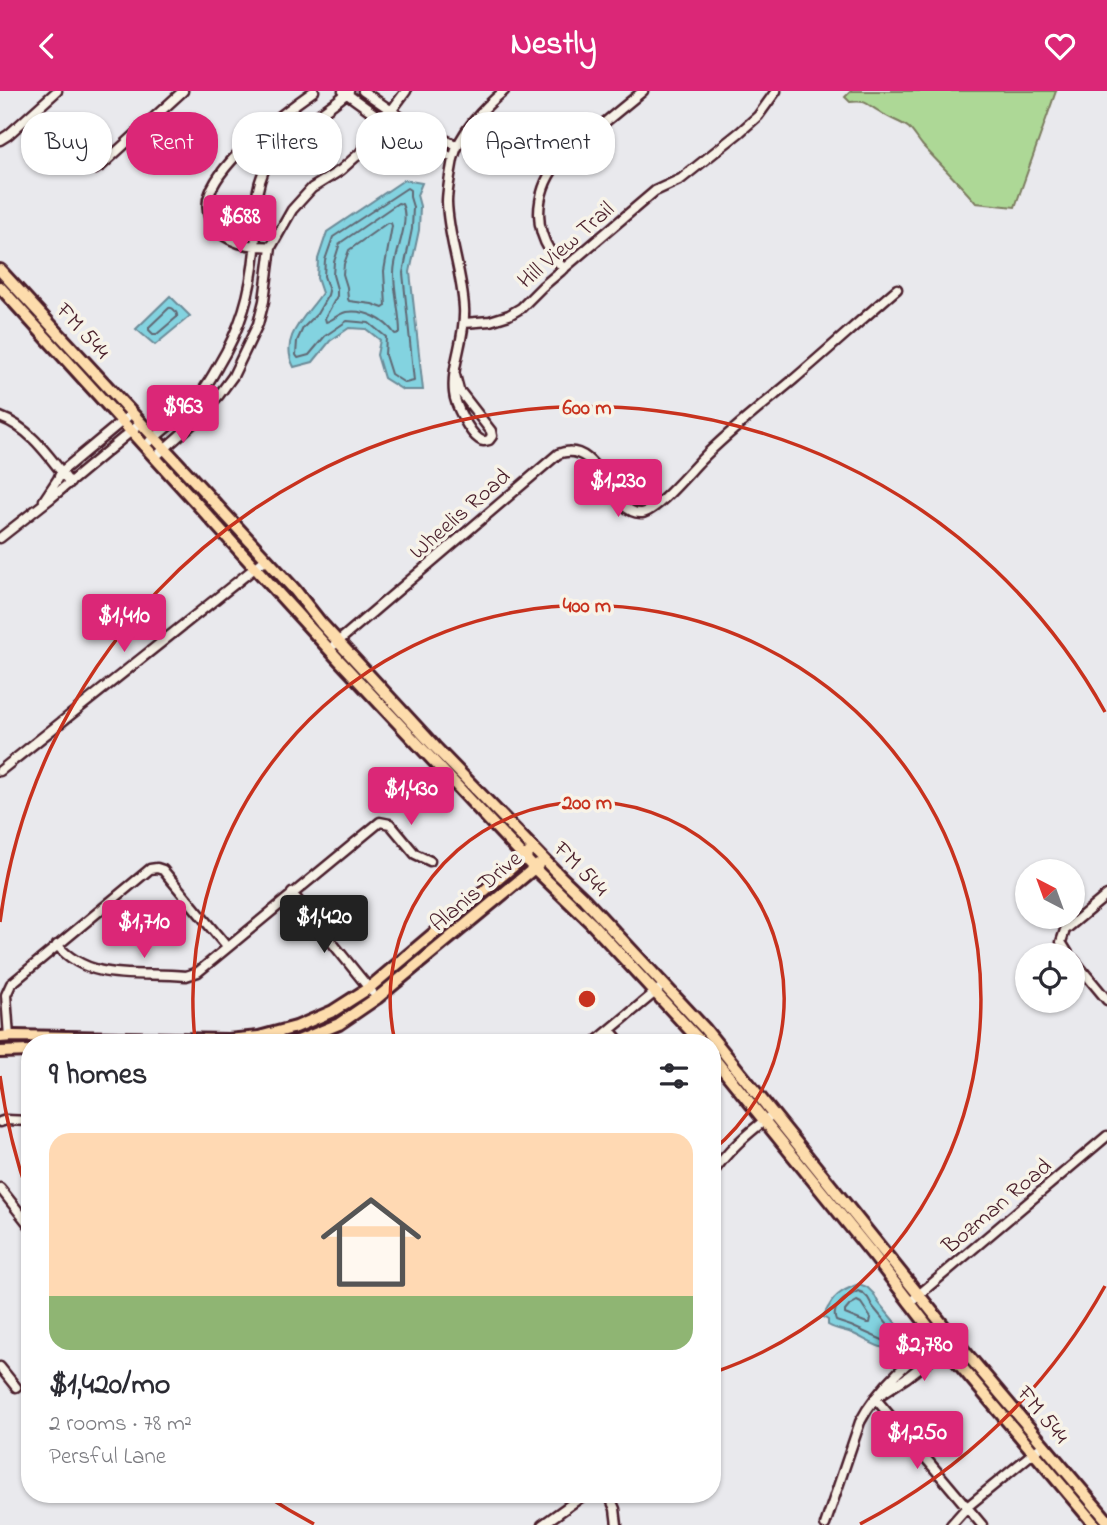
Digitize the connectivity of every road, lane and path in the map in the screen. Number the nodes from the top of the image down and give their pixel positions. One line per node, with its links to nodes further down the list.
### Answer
1 (57, 91): 10 (street)
2 (183, 91): 10 (street)
3 (314, 91): 18 (street)
4 (363, 91): 11 (street)
5 (406, 91): 11 (street)
6 (504, 91): 14 (street)
7 (643, 91): 20 (street)
8 (776, 91): 20 (street, Hill View Trail)
9 (346, 92): 12 (street); 18 (street)
10 (37, 109): 13 (street)
11 (391, 111): 14 (street)
12 (372, 112)
13 (3, 140)
14 (458, 146): 17 (street)
15 (447, 155): 17 (street)
16 (356, 157): 19 (street)
17 (453, 158): 24 (street)
18 (256, 246): 19 (street); 25 (street)
19 (271, 247): 26 (street)
20 (564, 269): 24 (street, Hill View Trail)
21 (0, 270): 28 (main road, FM 544)
22 (0, 288): 30 (main road, FM 544)
23 (897, 289): 43 (street, Wheelis Road)
24 (464, 323): 27 (street)
25 (232, 342): 26 (street); 33 (street)
26 (246, 350): 35 (street)
27 (455, 375): 27 (street)
28 (132, 413): 30 (street); 31 (main road, FM 544)
29 (0, 417): 37 (street)
30 (122, 422): 32 (main road, FM 544); 37 (street)
31 (142, 423): 32 (street); 33 (main road, FM 544)
32 (131, 432): 34 (main road, FM 544); 38 (street)
33 (155, 438): 34 (street); 35 (main road, FM 544)
34 (144, 446): 36 (main road, FM 544)
35 (164, 449): 36 (street); 41 (main road, FM 544)
36 (155, 458): 42 (main road, FM 544)
37 (61, 471): 38 (street); 39 (street)
38 (70, 483): 39 (street)
39 (38, 508): 40 (street)
40 (0, 538)
41 (266, 559): 42 (street); 43 (main road, FM 544)
42 (255, 568): 43 (main road, FM 544); 44 (street)
43 (334, 645): 45 (main road, FM 544); 46 (main road, FM 544)
44 (0, 771)
45 (534, 849): 46 (main road, Alanis Drive); 47 (main road, FM 544)
46 (524, 858): 49 (main road, FM 544); 56 (main road, Alanis Drive)
47 (544, 860): 49 (main road, Alanis Drive); 57 (main road, FM 544)
48 (430, 861): 50 (street)
49 (534, 868): 57 (main road, FM 544); 58 (main road, Alanis Drive)
50 (292, 893): 54 (street); 56 (street)
51 (1107, 895): 52 (street)
52 (1061, 943)
53 (57, 945): 54 (street); 54 (street); 67 (street)
54 (227, 947)
55 (1085, 974): 59 (street)
56 (369, 988): 58 (street); 61 (main road, Alanis Drive)
57 (660, 988): 60 (street); 65 (main road, FM 544); 66 (main road, FM 544)
58 (377, 998): 62 (main road, Alanis Drive)
59 (1107, 1000)
60 (610, 1030): 63 (street); 64 (street)
61 (270, 1034)
62 (315, 1034)
63 (605, 1034)
64 (613, 1034)
65 (695, 1034)
66 (709, 1034)
67 (4, 1037)
68 (21, 1051): 70 (main road)
69 (721, 1051): 72 (main road, FM 544)
70 (0, 1052)
71 (721, 1065): 72 (main road, FM 544)
72 (769, 1116): 76 (street); 79 (main road, FM 544); 80 (main road, FM 544)
73 (21, 1121): 74 (street)
74 (0, 1122)
75 (1107, 1136): 79 (street, Bozman Road)
76 (721, 1163)
77 (0, 1188): 78 (street)
78 (21, 1215)
79 (919, 1294): 80 (street, Bozman Road); 81 (main road, FM 544)
80 (909, 1303): 82 (main road, FM 544)
81 (947, 1330): 82 (street); 83 (main road, FM 544)
82 (937, 1338): 84 (main road, FM 544); 87 (street)
83 (955, 1340): 84 (street); 88 (main road, FM 544)
84 (946, 1348): 87 (street); 88 (main road, FM 544)
85 (0, 1367): 86 (street)
86 (16, 1387)
87 (875, 1398): 91 (street); 95 (street)
88 (1038, 1449): 91 (street); 92 (main road, FM 544); 98 (main road, FM 544)
89 (573, 1503): 93 (street)
90 (612, 1503): 94 (street)
91 (967, 1507): 96 (street); 97 (street)
92 (1107, 1520)
93 (542, 1525)
94 (617, 1525)
95 (825, 1525)
96 (951, 1525)
97 (982, 1525)
98 (1096, 1525)

